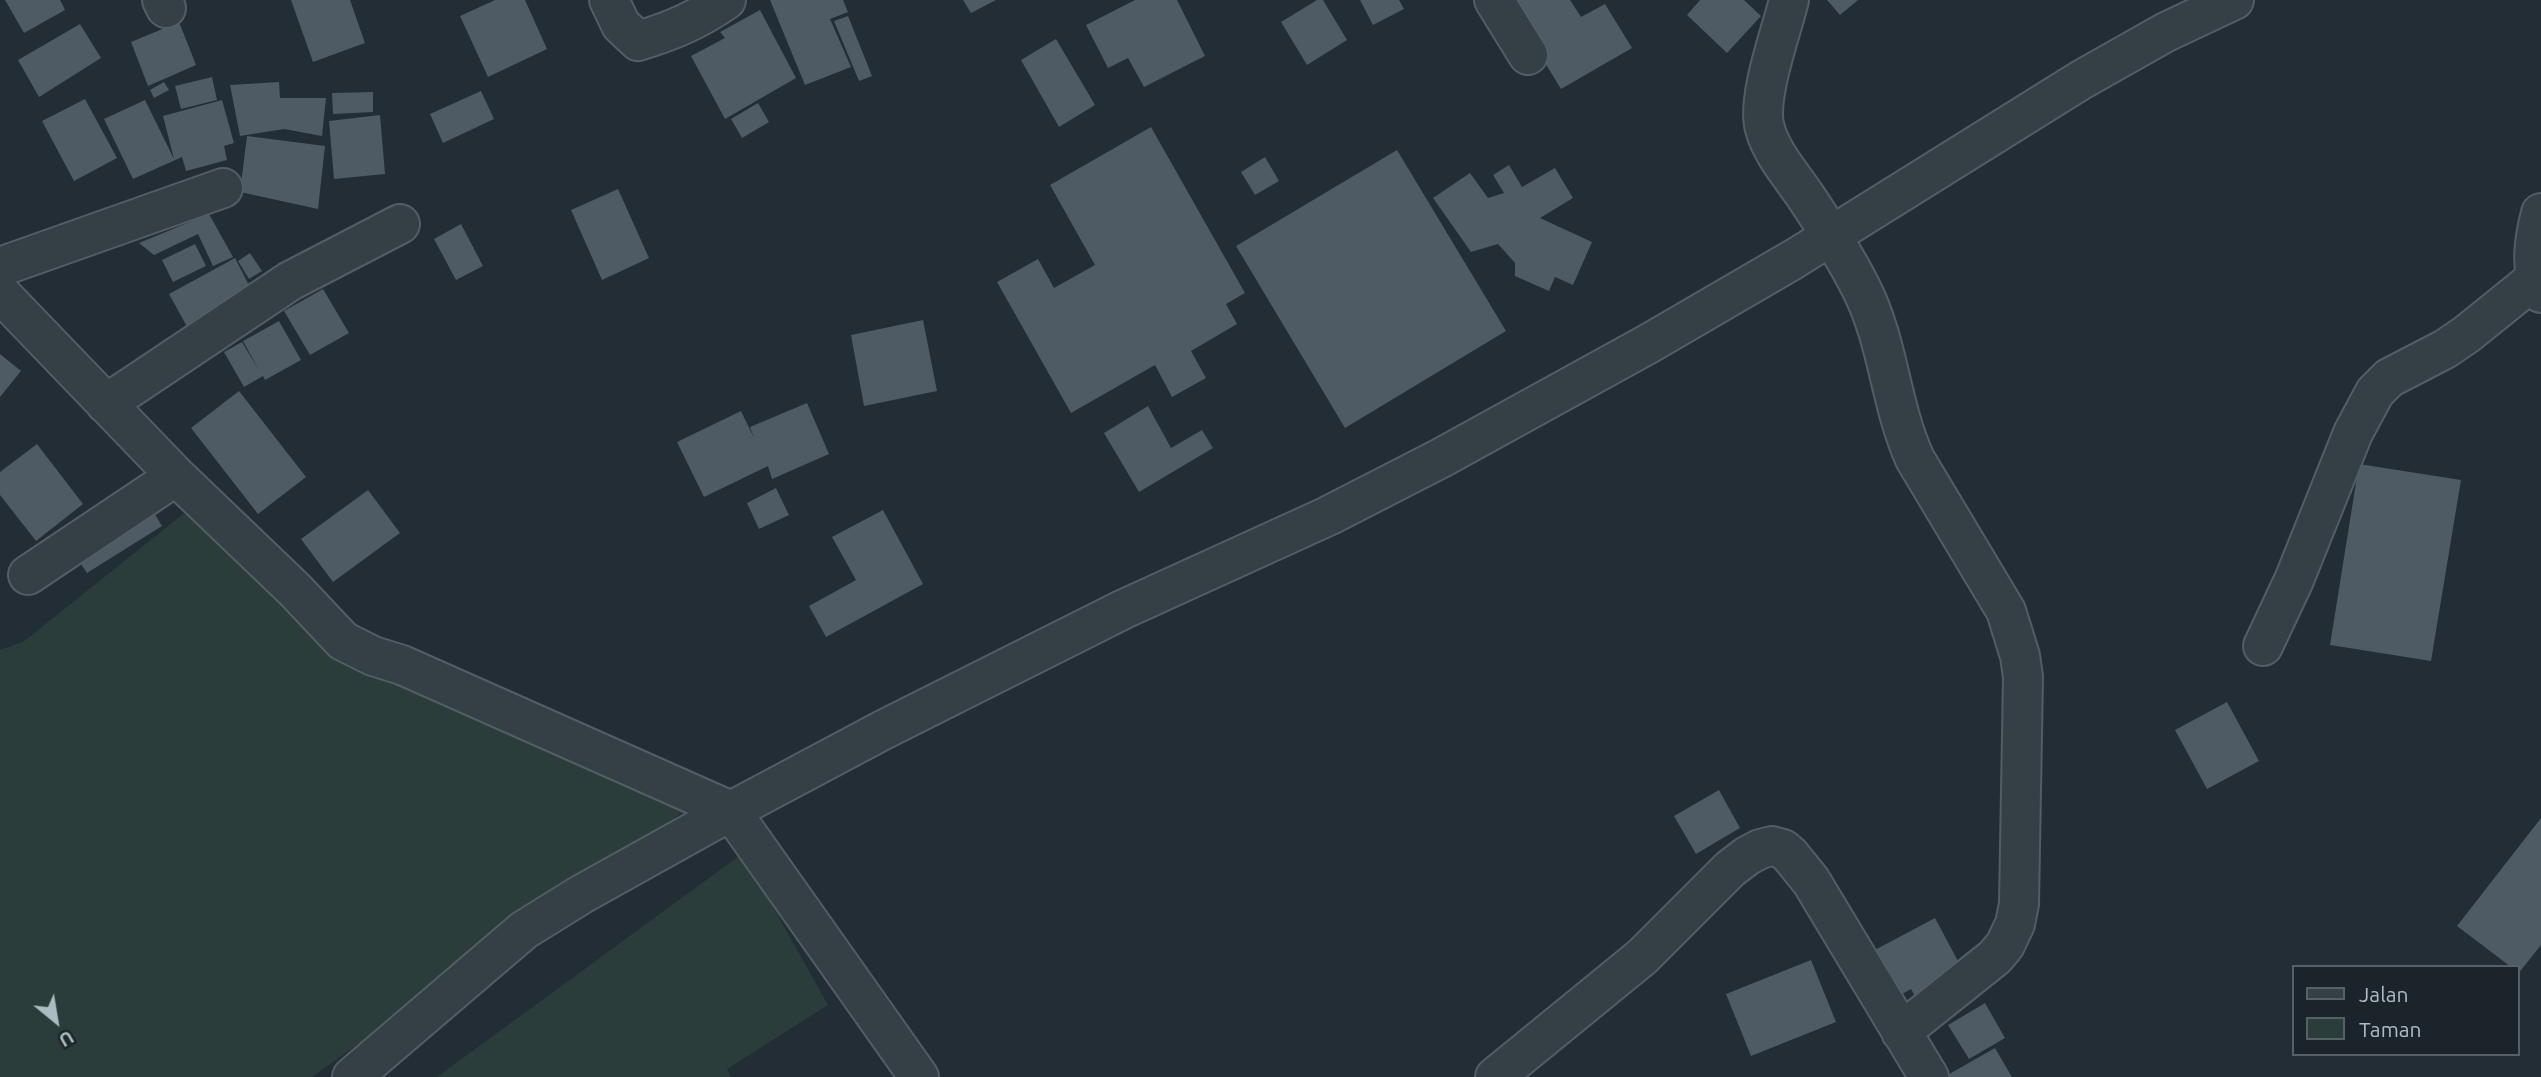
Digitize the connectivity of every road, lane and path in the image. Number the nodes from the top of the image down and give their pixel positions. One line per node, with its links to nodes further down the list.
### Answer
1 (608, 0): 2 (street)
2 (726, 0)
3 (1494, 0): 6 (street)
4 (1789, 0): 10 (street)
5 (2234, 0): 10 (street)
6 (1528, 55)
7 (223, 188): 11 (street)
8 (2541, 213): 12 (street)
9 (400, 224): 14 (street)
10 (1816, 245): 18 (street); 19 (street)
11 (0, 267)
12 (2538, 286): 17 (street)
13 (0, 293): 14 (street)
14 (106, 404): 15 (street)
15 (176, 476): 16 (street); 18 (street)
16 (28, 575)
17 (2263, 646)
18 (731, 811): 20 (street); 21 (street)
19 (1901, 1032): 22 (street); 23 (street)
20 (352, 1077)
21 (919, 1077)
22 (1495, 1077)
23 (1929, 1077)

